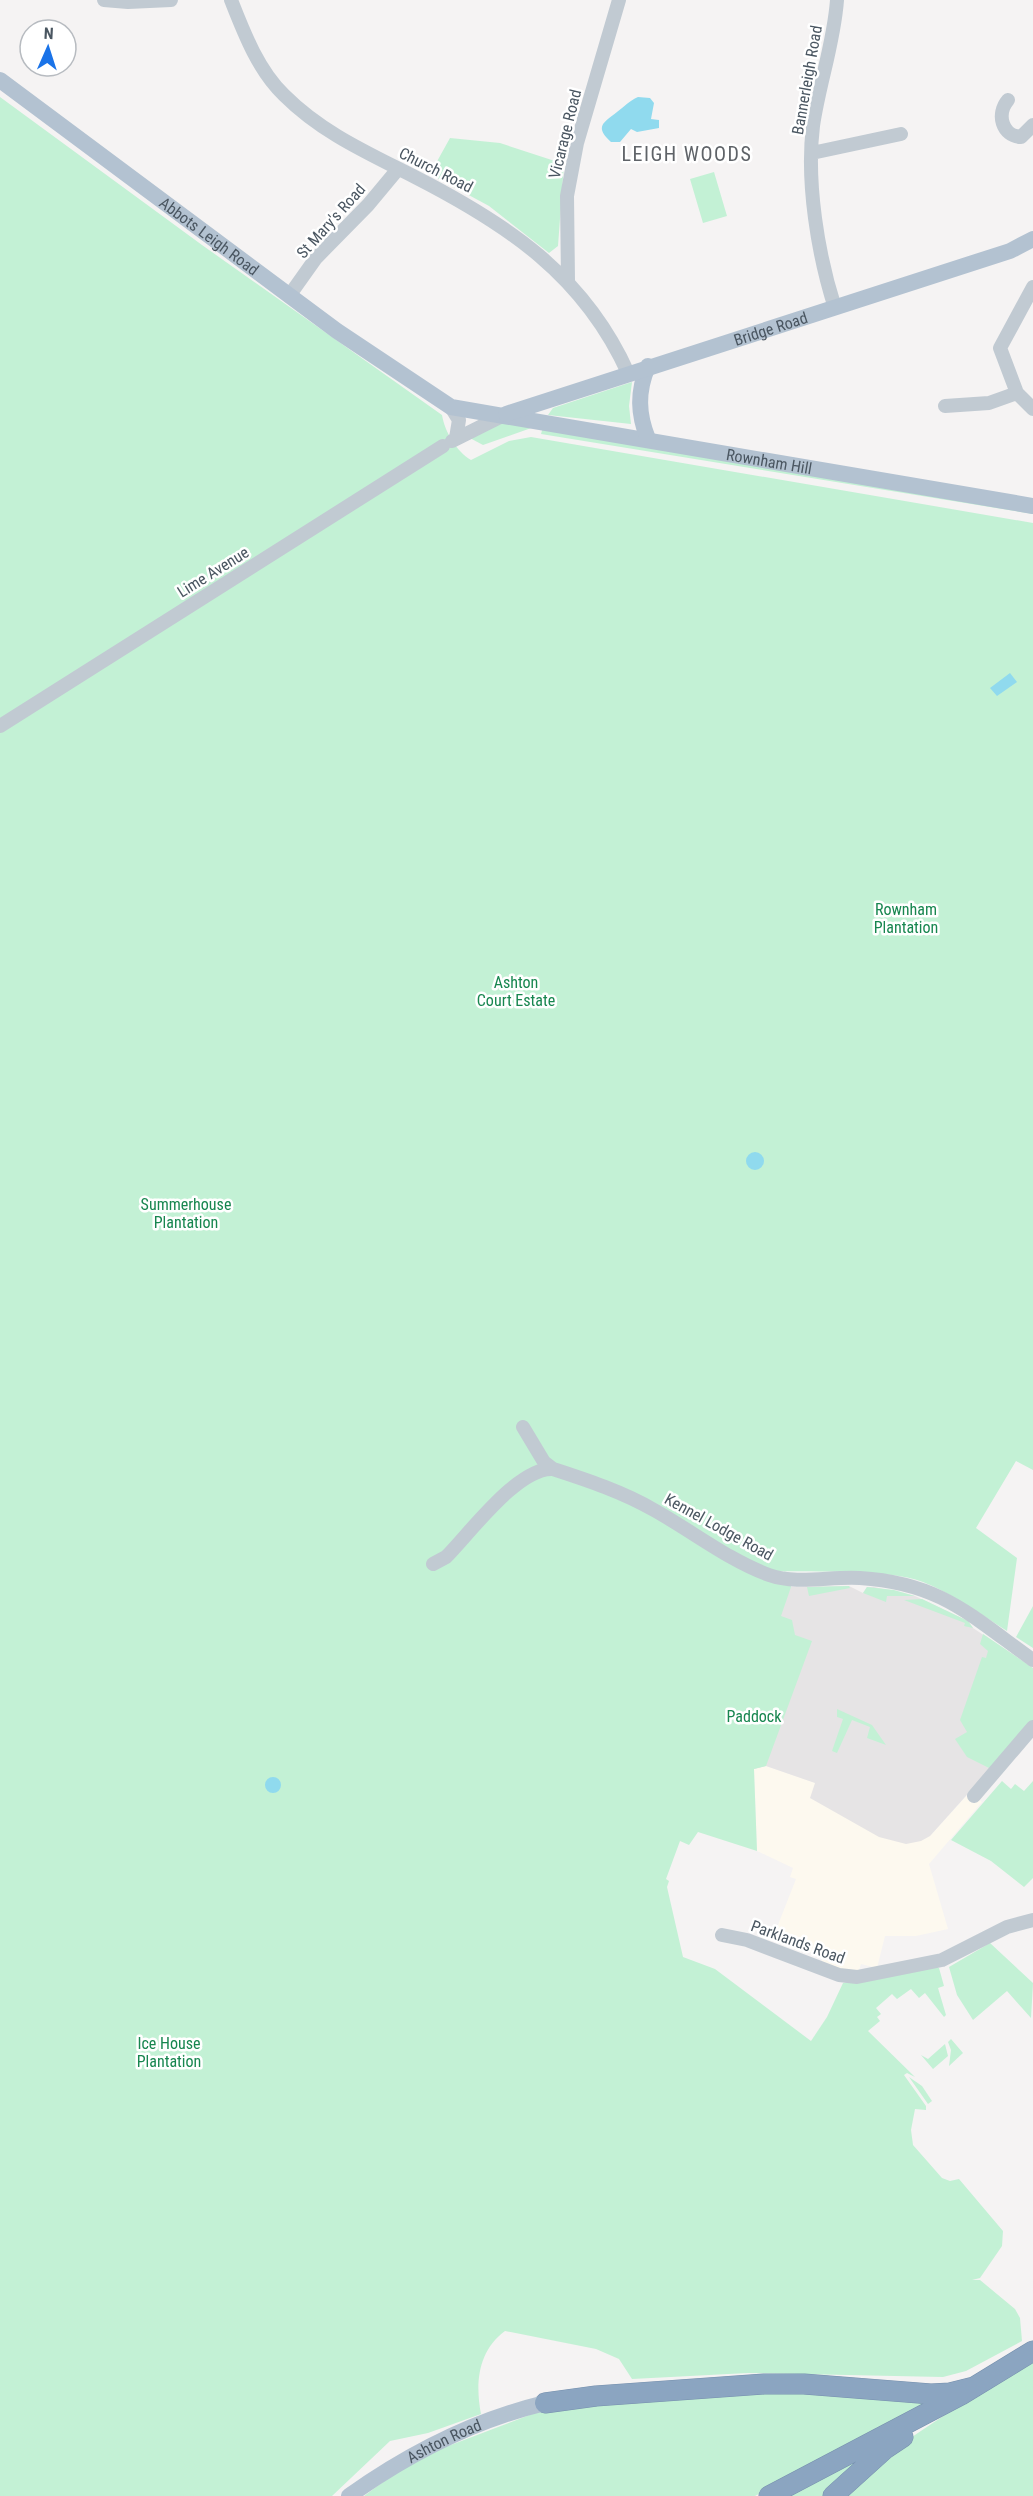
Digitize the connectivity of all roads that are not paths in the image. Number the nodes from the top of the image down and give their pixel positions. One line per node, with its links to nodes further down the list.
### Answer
1 (104, 0): 2 (street)
2 (171, 0)
3 (231, 0): 11 (street, Church Road)
4 (619, 0): 13 (street, Vicarage Road)
5 (837, 0): 10 (street, Bannerleigh Road)
6 (0, 80): 15 (main road, Abbots Leigh Road)
7 (1001, 105): 8 (street)
8 (1033, 125)
9 (901, 134): 10 (street)
10 (812, 153): 16 (street, Bannerleigh Road)
11 (398, 169): 13 (street, Church Road); 15 (street, St Mary's Road)
12 (1033, 239): 16 (main road, Bridge Road)
13 (568, 280): 18 (street, Church Road)
14 (1033, 287): 20 (street)
15 (289, 296): 19 (main road, Abbots Leigh Road)
16 (835, 308): 17 (main road, Bridge Road)
17 (648, 366): 18 (main road, Bridge Road); 25 (main road)
18 (628, 373): 24 (main road, Bridge Road)
19 (423, 388): 21 (main road, Abbots Leigh Road); 24 (main road, Abbots Leigh Road)
20 (1017, 393): 22 (street); 23 (street)
21 (452, 406): 24 (main road, Abbots Leigh Road); 26 (street)
22 (945, 406)
23 (1033, 409)
24 (500, 413): 25 (main road, Rownham Hill); 26 (street, Lime Avenue)
25 (648, 439): 27 (main road, Rownham Hill)
26 (450, 442): 28 (street, Lime Avenue)
27 (1033, 506)
28 (0, 726)
29 (523, 1427): 30 (street, Kennel Lodge Road)
30 (553, 1469): 31 (street); 32 (street, Kennel Lodge Road)
31 (434, 1564)
32 (1033, 1660)
33 (1033, 1726): 34 (street)
34 (974, 1796)
35 (1033, 1920): 36 (street, Parklands Road)
36 (722, 1935)
37 (1033, 2351): 38 (highway)
38 (967, 2391): 39 (highway); 41 (highway); 42 (highway)
39 (545, 2403): 40 (main road, Ashton Road)
40 (349, 2496)
41 (770, 2496)
42 (833, 2496)

